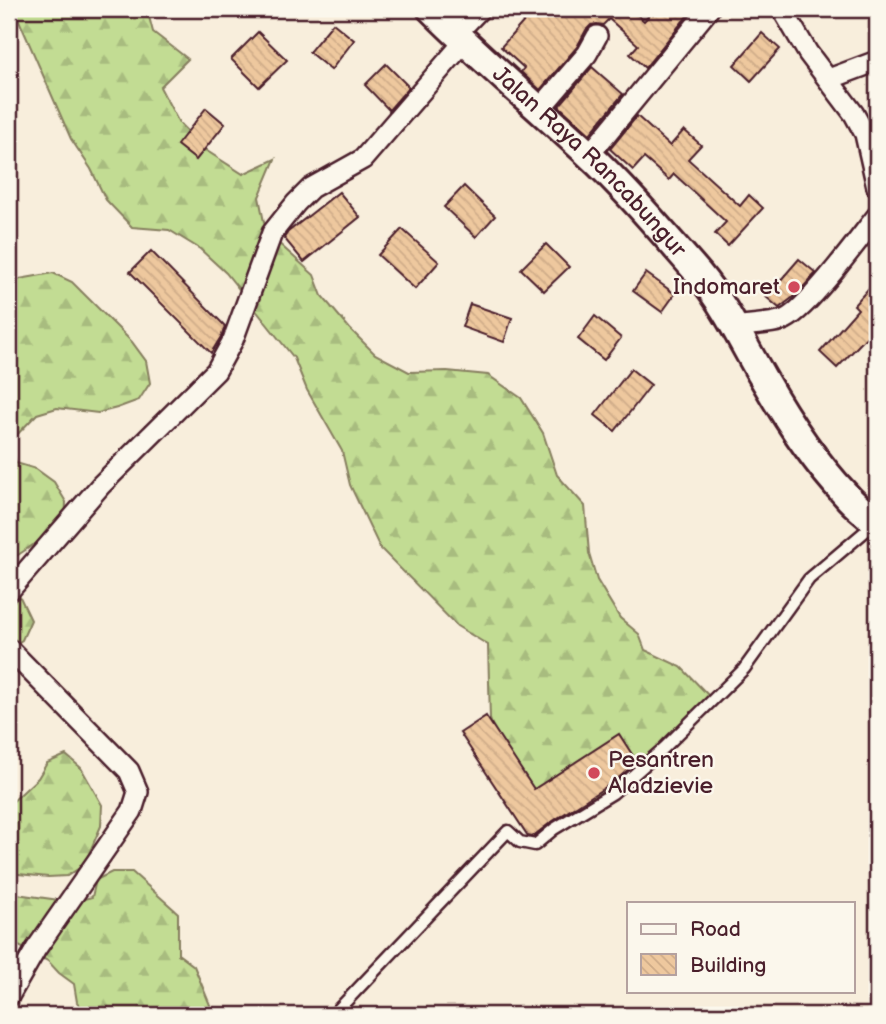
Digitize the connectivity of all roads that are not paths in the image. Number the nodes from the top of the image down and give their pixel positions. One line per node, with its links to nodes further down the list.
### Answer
1 (431, 9): 6 (main road, Jalan Raya Rancabungur)
2 (480, 9): 6 (street)
3 (709, 9): 10 (street)
4 (782, 9): 8 (street)
5 (597, 36): 9 (street)
6 (460, 38): 9 (main road, Jalan Raya Rancabungur); 15 (street)
7 (877, 61): 8 (street)
8 (829, 79): 11 (street)
9 (539, 110): 10 (main road, Jalan Raya Rancabungur)
10 (589, 155): 13 (main road, Jalan Raya Rancabungur)
11 (877, 187)
12 (877, 216): 13 (street)
13 (734, 327): 14 (main road, Jalan Raya Rancabungur)
14 (877, 523): 18 (lane)
15 (9, 591)
16 (9, 649): 17 (street)
17 (9, 996)
18 (333, 1015)

